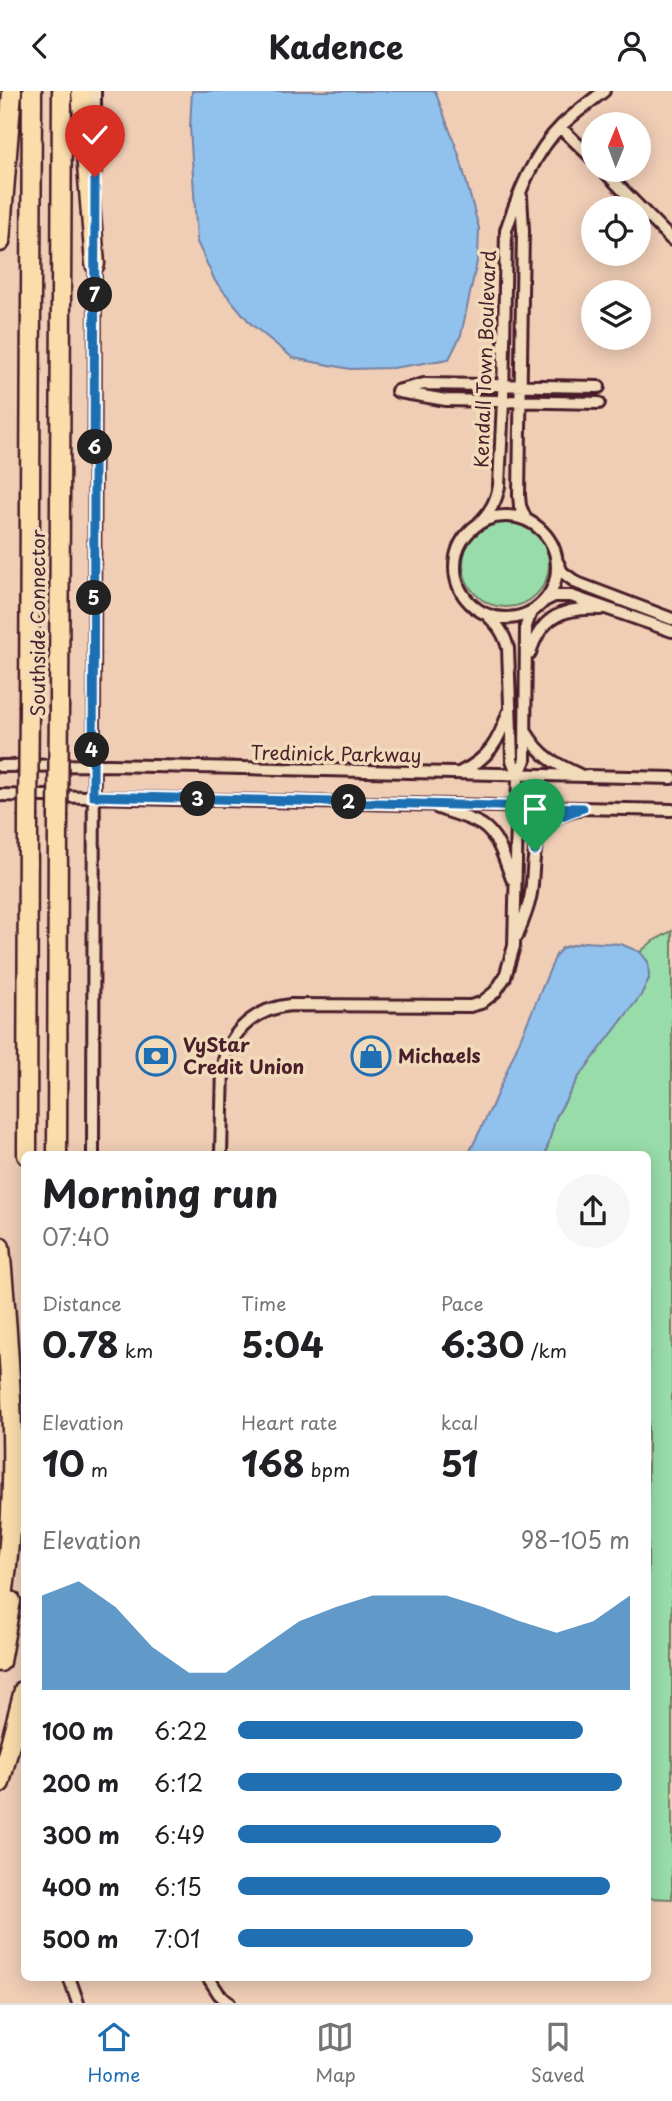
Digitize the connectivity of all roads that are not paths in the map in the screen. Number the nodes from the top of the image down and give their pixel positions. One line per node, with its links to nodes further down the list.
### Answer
1 (12, 91): 12 (highway)
2 (32, 91): 46 (highway, Southside Connector, bridge)
3 (62, 91): 47 (highway, Southside Connector, bridge)
4 (81, 91): 13 (highway)
5 (95, 91): 13 (street)
6 (604, 91): 7 (street, Kendall Town Boulevard)
7 (560, 127): 8 (street); 10 (street, Kendall Town Boulevard)
8 (581, 147)
9 (615, 182): 11 (street)
10 (521, 193): 14 (street, Kendall Town Boulevard); 15 (street, Kendall Town Boulevard)
11 (672, 240)
12 (0, 242)
13 (95, 264): 32 (street)
14 (503, 386): 15 (street); 17 (street, Kendall Town Boulevard); 17 (street)
15 (521, 386): 16 (street); 18 (street, Kendall Town Boulevard)
16 (599, 387)
17 (503, 401): 18 (street); 21 (street, Kendall Town Boulevard)
18 (521, 402): 19 (street); 20 (street, Kendall Town Boulevard)
19 (599, 403)
20 (526, 520): 21 (street); 22 (street)
21 (479, 523): 26 (street)
22 (557, 562): 23 (street); 27 (street)
23 (545, 600): 24 (street); 25 (street)
24 (609, 610): 28 (street); 29 (street)
25 (531, 611): 26 (street); 29 (street)
26 (486, 614): 30 (street)
27 (672, 619)
28 (672, 631)
29 (527, 662): 31 (street)
30 (510, 707): 34 (street); 35 (street)
31 (526, 732): 35 (street); 36 (street)
32 (92, 765): 33 (street, Tredinick Parkway); 34 (street, Tredinick Parkway); 39 (street)
33 (0, 766)
34 (458, 774): 35 (street, Tredinick Parkway)
35 (517, 776): 36 (street, Tredinick Parkway); 41 (street)
36 (584, 777): 37 (street, Tredinick Parkway)
37 (672, 778)
38 (0, 795): 39 (street)
39 (93, 796): 40 (street); 48 (street)
40 (428, 804): 41 (street); 44 (street)
41 (516, 806): 42 (street); 44 (street)
42 (583, 808): 43 (street); 45 (street)
43 (672, 810)
44 (515, 885): 45 (street)
45 (514, 946): 49 (street)
46 (27, 1151)
47 (57, 1151)
48 (93, 1151)
49 (221, 1151)
50 (0, 1247): 52 (highway)
51 (21, 1507): 53 (highway)
52 (0, 1615)
53 (0, 1662)
54 (21, 1702): 56 (highway)
55 (21, 1744): 57 (highway)
56 (0, 1783)
57 (0, 1791)
58 (70, 1981): 60 (street)
59 (211, 1981): 61 (street)
60 (78, 2003)
61 (229, 2003)

